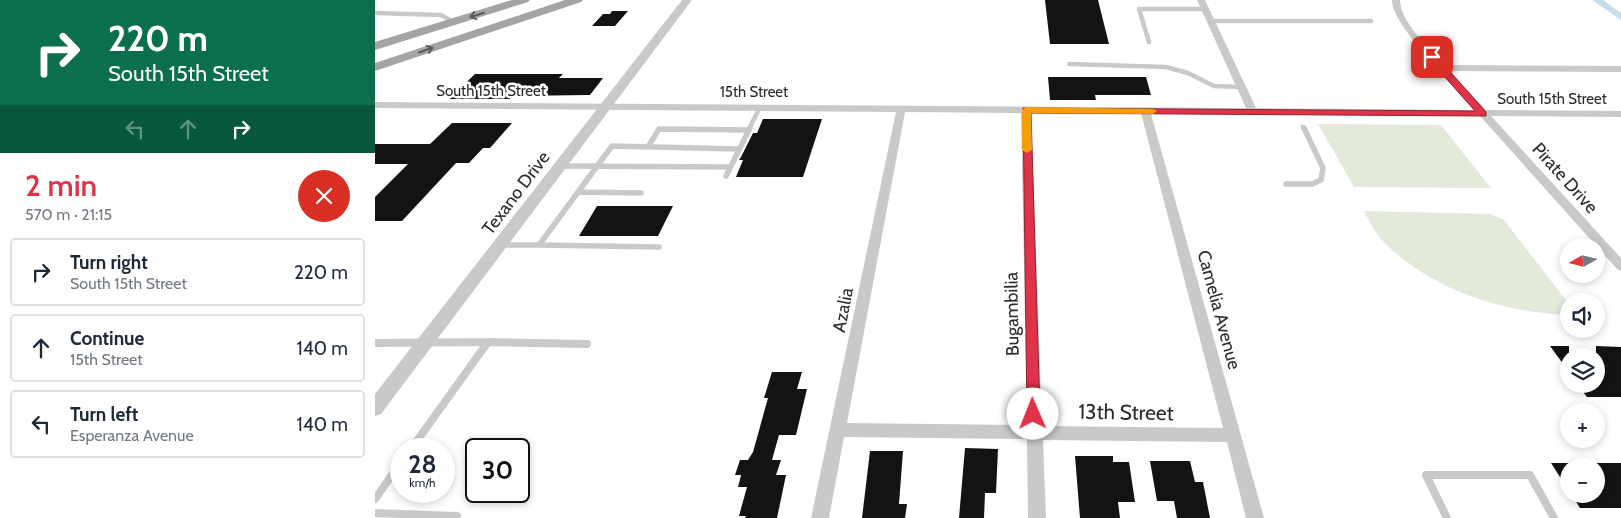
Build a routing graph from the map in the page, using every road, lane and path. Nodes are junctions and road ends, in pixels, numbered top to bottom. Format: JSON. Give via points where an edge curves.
{"nodes":[{"id":1,"x":524,"y":0,"type":"edge"},
{"id":2,"x":577,"y":0,"type":"edge"},
{"id":3,"x":687,"y":0,"type":"edge"},
{"id":4,"x":1396,"y":0,"type":"edge"},
{"id":5,"x":1203,"y":4,"type":"edge"},
{"id":6,"x":375,"y":13,"type":"edge"},
{"id":7,"x":385,"y":13,"type":"junction"},
{"id":8,"x":375,"y":19,"type":"edge"},
{"id":9,"x":1211,"y":21,"type":"junction"},
{"id":10,"x":1371,"y":21,"type":"dead end"},
{"id":11,"x":454,"y":22,"type":"junction"},
{"id":12,"x":1149,"y":42,"type":"dead end"},
{"id":13,"x":375,"y":46,"type":"edge"},
{"id":14,"x":1069,"y":64,"type":"dead end"},
{"id":15,"x":376,"y":66,"type":"edge"},
{"id":16,"x":1442,"y":68,"type":"junction"},
{"id":17,"x":1621,"y":69,"type":"edge"},
{"id":18,"x":1242,"y":87,"type":"junction"},
{"id":19,"x":375,"y":105,"type":"edge"},
{"id":20,"x":607,"y":106,"type":"junction"},
{"id":21,"x":760,"y":107,"type":"junction"},
{"id":22,"x":901,"y":109,"type":"junction"},
{"id":23,"x":1026,"y":110,"type":"junction"},
{"id":24,"x":1145,"y":111,"type":"junction"},
{"id":25,"x":1253,"y":112,"type":"junction"},
{"id":26,"x":1483,"y":114,"type":"junction"},
{"id":27,"x":1621,"y":114,"type":"edge"},
{"id":28,"x":1303,"y":127,"type":"dead end"},
{"id":29,"x":749,"y":130,"type":"junction"},
{"id":30,"x":648,"y":147,"type":"junction"},
{"id":31,"x":739,"y":149,"type":"junction"},
{"id":32,"x":561,"y":166,"type":"junction"},
{"id":33,"x":597,"y":166,"type":"junction"},
{"id":34,"x":730,"y":167,"type":"junction"},
{"id":35,"x":726,"y":176,"type":"dead end"},
{"id":36,"x":1286,"y":184,"type":"dead end"},
{"id":37,"x":578,"y":192,"type":"junction"},
{"id":38,"x":641,"y":193,"type":"dead end"},
{"id":39,"x":500,"y":245,"type":"junction"},
{"id":40,"x":539,"y":245,"type":"junction"},
{"id":41,"x":659,"y":247,"type":"dead end"},
{"id":42,"x":1621,"y":266,"type":"edge"},
{"id":43,"x":488,"y":342,"type":"junction"},
{"id":44,"x":375,"y":343,"type":"edge"},
{"id":45,"x":425,"y":343,"type":"junction"},
{"id":46,"x":587,"y":344,"type":"dead end"},
{"id":47,"x":380,"y":395,"type":"edge"},
{"id":48,"x":375,"y":408,"type":"edge"},
{"id":49,"x":839,"y":430,"type":"junction"},
{"id":50,"x":1034,"y":432,"type":"junction"},
{"id":51,"x":1233,"y":435,"type":"junction"},
{"id":52,"x":419,"y":438,"type":"edge"},
{"id":53,"x":390,"y":478,"type":"edge"},
{"id":54,"x":375,"y":499,"type":"edge"},
{"id":55,"x":375,"y":513,"type":"edge"},
{"id":56,"x":457,"y":516,"type":"dead end"},
{"id":57,"x":821,"y":518,"type":"edge"},
{"id":58,"x":1037,"y":518,"type":"edge"},
{"id":59,"x":1255,"y":518,"type":"edge"},
{"id":60,"x":1447,"y":518,"type":"edge"},
{"id":61,"x":1555,"y":518,"type":"edge"}],
"edges":[{"from":1,"to":11,"type":"main road","one_way":true},
{"from":15,"to":2,"type":"main road","one_way":true},
{"from":3,"to":20,"type":"street","name":"Texano Drive"},
{"from":4,"to":16,"type":"street","name":"Pirate Drive","via":[[1396,9],[1403,21]]},
{"from":5,"to":9,"type":"street"},
{"from":5,"to":12,"type":"lane","via":[[1139,9]]},
{"from":6,"to":7,"type":"lane"},
{"from":7,"to":8,"type":"lane"},
{"from":7,"to":11,"type":"lane","via":[[441,15]]},
{"from":9,"to":10,"type":"lane"},
{"from":9,"to":18,"type":"street"},
{"from":11,"to":13,"type":"main road"},
{"from":14,"to":18,"type":"lane","via":[[1166,68],[1188,73],[1214,86]]},
{"from":16,"to":17,"type":"street"},
{"from":16,"to":26,"type":"street","name":"Pirate Drive"},
{"from":18,"to":25,"type":"street"},
{"from":19,"to":20,"type":"street","name":"South 15th Street"},
{"from":20,"to":21,"type":"street","name":"15th Street"},
{"from":20,"to":32,"type":"street","name":"Texano Drive"},
{"from":21,"to":22,"type":"street","name":"15th Street"},
{"from":21,"to":29,"type":"lane"},
{"from":22,"to":23,"type":"street"},
{"from":22,"to":49,"type":"street","name":"Azalia"},
{"from":23,"to":24,"type":"street"},
{"from":23,"to":50,"type":"street","name":"Bugambilia"},
{"from":24,"to":25,"type":"street"},
{"from":24,"to":51,"type":"street","name":"Camelia Avenue"},
{"from":25,"to":26,"type":"street"},
{"from":26,"to":27,"type":"street","name":"South 15th Street"},
{"from":26,"to":42,"type":"street","name":"Pirate Drive"},
{"from":28,"to":36,"type":"lane","via":[[1323,168],[1321,180],[1312,184]]},
{"from":29,"to":30,"type":"lane","via":[[659,129]]},
{"from":29,"to":31,"type":"lane"},
{"from":30,"to":31,"type":"lane"},
{"from":30,"to":33,"type":"lane","via":[[612,146]]},
{"from":31,"to":34,"type":"lane"},
{"from":32,"to":33,"type":"lane"},
{"from":32,"to":39,"type":"street","name":"Texano Drive"},
{"from":33,"to":34,"type":"lane"},
{"from":33,"to":37,"type":"lane"},
{"from":34,"to":35,"type":"lane"},
{"from":37,"to":38,"type":"lane"},
{"from":37,"to":40,"type":"lane"},
{"from":39,"to":40,"type":"lane"},
{"from":39,"to":45,"type":"street","name":"Texano Drive"},
{"from":40,"to":41,"type":"lane"},
{"from":43,"to":45,"type":"lane"},
{"from":43,"to":46,"type":"lane"},
{"from":43,"to":52,"type":"lane"},
{"from":44,"to":45,"type":"lane"},
{"from":45,"to":47,"type":"street","name":"Texano Drive"},
{"from":47,"to":48,"type":"street","name":"Texano Drive"},
{"from":49,"to":50,"type":"street","name":"13th Street"},
{"from":49,"to":57,"type":"street","name":"Azalia"},
{"from":50,"to":51,"type":"street","name":"13th Street"},
{"from":50,"to":58,"type":"street","name":"Bugambilia"},
{"from":51,"to":59,"type":"street","name":"Camelia Avenue"},
{"from":53,"to":54,"type":"lane"},
{"from":55,"to":56,"type":"lane"},
{"from":60,"to":61,"type":"lane","via":[[1427,475],[1530,475]]}]}
